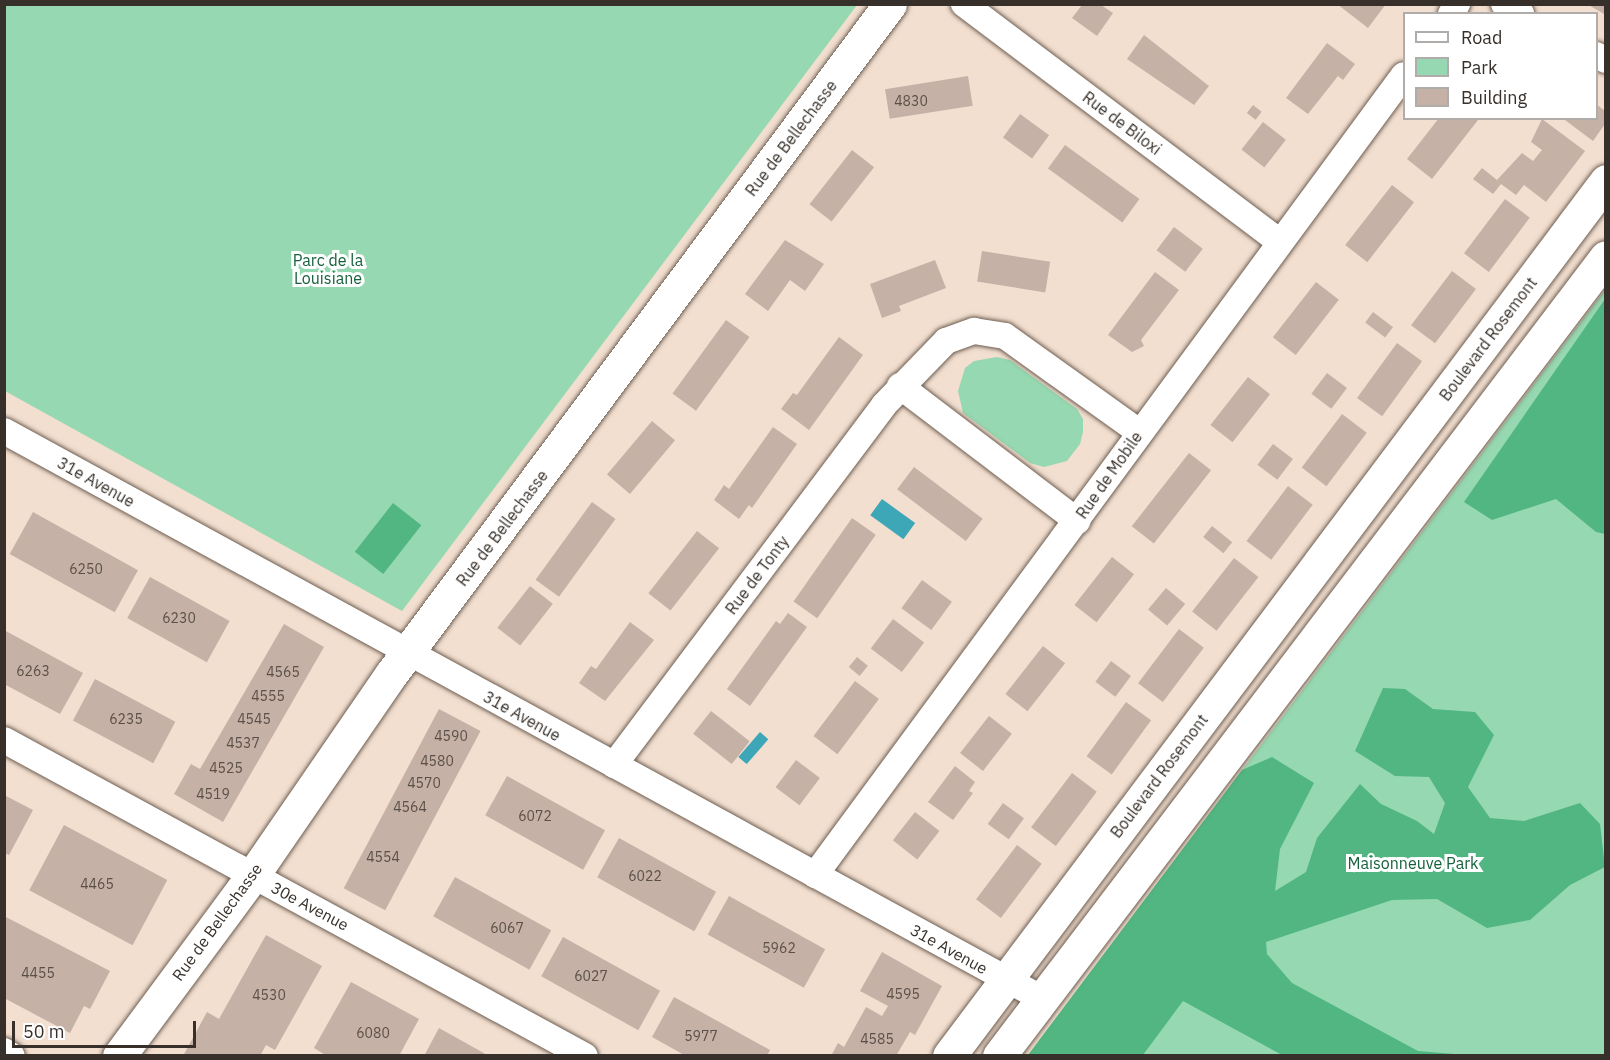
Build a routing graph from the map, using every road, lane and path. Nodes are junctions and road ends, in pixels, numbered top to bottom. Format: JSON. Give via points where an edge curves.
{"nodes":[{"id":1,"x":890,"y":4,"type":"edge"},
{"id":2,"x":964,"y":4,"type":"edge"},
{"id":3,"x":1504,"y":4,"type":"edge"},
{"id":4,"x":1518,"y":12,"type":"edge"},
{"id":5,"x":1403,"y":76,"type":"edge"},
{"id":6,"x":1605,"y":182,"type":"edge"},
{"id":7,"x":1279,"y":241,"type":"junction"},
{"id":8,"x":1605,"y":257,"type":"edge"},
{"id":9,"x":900,"y":386,"type":"junction"},
{"id":10,"x":4,"y":431,"type":"edge"},
{"id":11,"x":1139,"y":432,"type":"junction"},
{"id":12,"x":1370,"y":496,"type":"junction"},
{"id":13,"x":1405,"y":520,"type":"junction"},
{"id":14,"x":1077,"y":521,"type":"junction"},
{"id":15,"x":408,"y":652,"type":"junction"},
{"id":16,"x":4,"y":740,"type":"edge"},
{"id":17,"x":614,"y":765,"type":"junction"},
{"id":18,"x":253,"y":875,"type":"junction"},
{"id":19,"x":815,"y":875,"type":"junction"},
{"id":20,"x":1005,"y":980,"type":"junction"},
{"id":21,"x":1041,"y":998,"type":"junction"},
{"id":22,"x":4,"y":1051,"type":"edge"},
{"id":23,"x":12,"y":1056,"type":"edge"},
{"id":24,"x":119,"y":1056,"type":"edge"},
{"id":25,"x":585,"y":1056,"type":"edge"},
{"id":26,"x":949,"y":1056,"type":"edge"},
{"id":27,"x":999,"y":1056,"type":"edge"}],
"edges":[{"from":1,"to":15,"type":"main road","name":"Rue de Bellechasse"},
{"from":2,"to":7,"type":"street","name":"Rue de Biloxi"},
{"from":3,"to":4,"type":"street"},
{"from":5,"to":7,"type":"street","name":"Rue de Mobile"},
{"from":6,"to":12,"type":"main road","name":"Boulevard Rosemont"},
{"from":7,"to":11,"type":"street","name":"Rue de Mobile"},
{"from":8,"to":13,"type":"main road"},
{"from":9,"to":11,"type":"street","name":"Rue de Tonty","via":[[946,341],[974,331],[1005,336]]},
{"from":9,"to":14,"type":"street"},
{"from":9,"to":17,"type":"street","name":"Rue de Tonty"},
{"from":10,"to":15,"type":"street","name":"31e Avenue"},
{"from":11,"to":14,"type":"street","name":"Rue de Mobile"},
{"from":12,"to":13,"type":"main road"},
{"from":12,"to":20,"type":"main road","name":"Boulevard Rosemont"},
{"from":13,"to":21,"type":"main road"},
{"from":14,"to":19,"type":"street","name":"Rue de Mobile"},
{"from":15,"to":17,"type":"street","name":"31e Avenue"},
{"from":15,"to":18,"type":"main road","name":"Rue de Bellechasse"},
{"from":16,"to":18,"type":"street","name":"30e Avenue"},
{"from":17,"to":19,"type":"street","name":"31e Avenue"},
{"from":18,"to":24,"type":"main road","name":"Rue de Bellechasse"},
{"from":18,"to":25,"type":"street","name":"30e Avenue"},
{"from":19,"to":20,"type":"street","name":"31e Avenue"},
{"from":20,"to":21,"type":"street","name":"31e Avenue"},
{"from":20,"to":26,"type":"main road","name":"Boulevard Rosemont"},
{"from":21,"to":27,"type":"main road"},
{"from":22,"to":23,"type":"street"}]}
